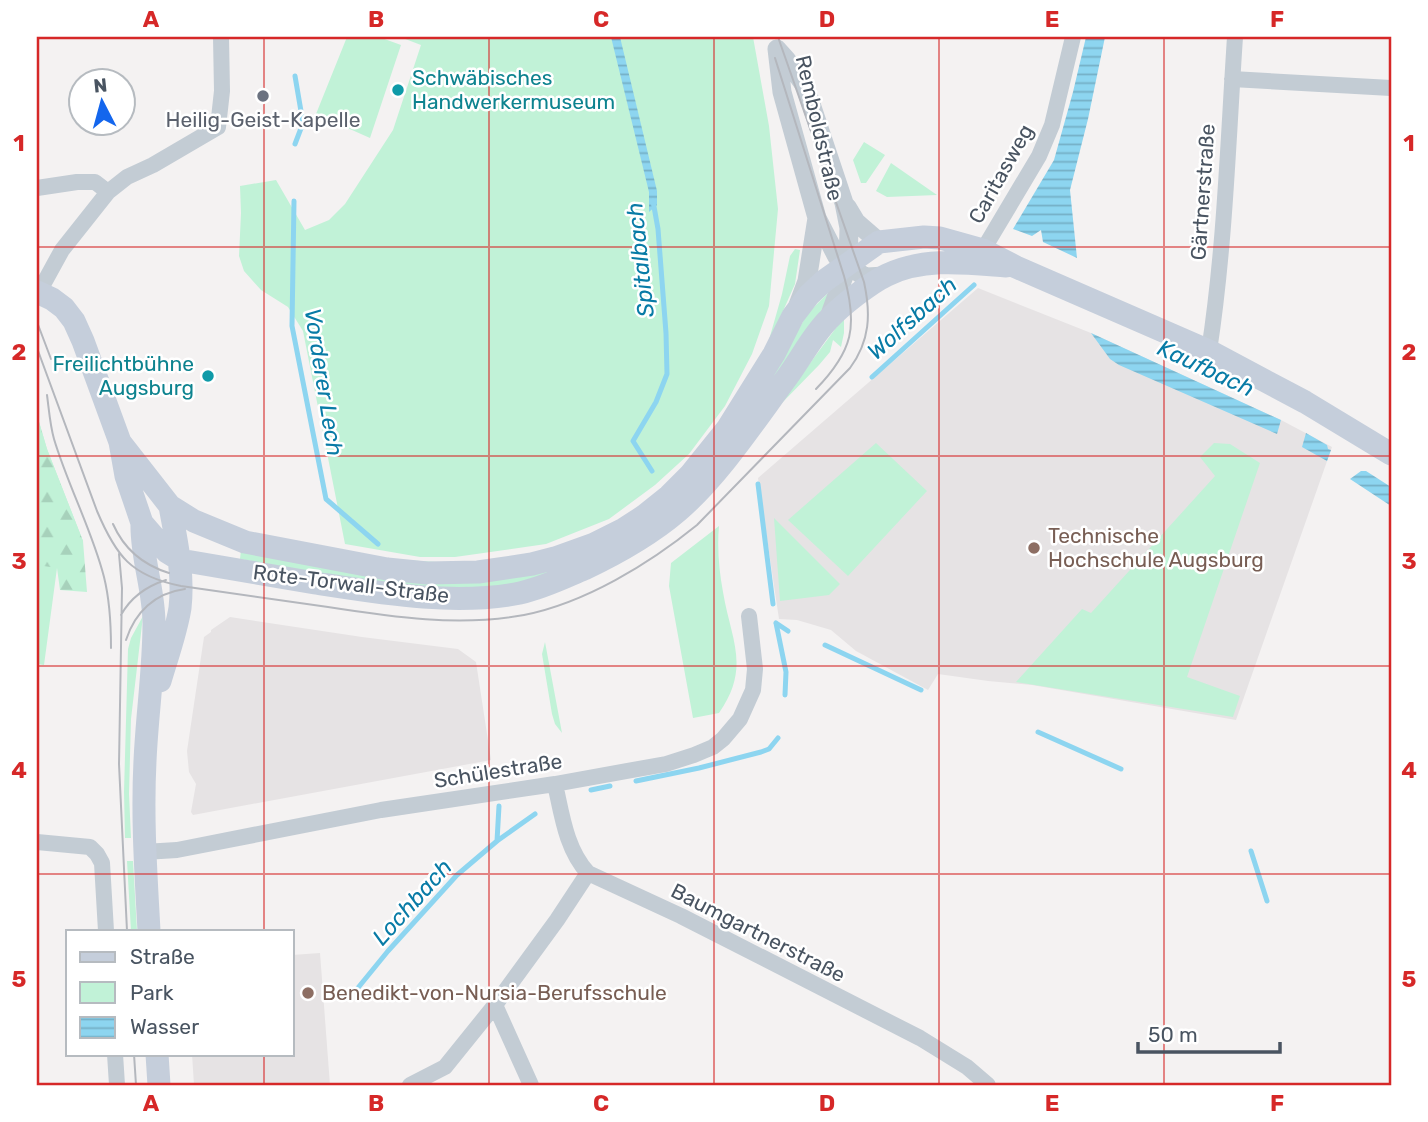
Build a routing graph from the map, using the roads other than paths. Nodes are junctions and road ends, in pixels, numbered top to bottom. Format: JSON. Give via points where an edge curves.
{"nodes":[{"id":1,"x":221,"y":37,"type":"edge"},
{"id":2,"x":1073,"y":37,"type":"edge"},
{"id":3,"x":1235,"y":37,"type":"edge"},
{"id":4,"x":775,"y":43,"type":"edge"},
{"id":5,"x":1232,"y":79,"type":"junction"},
{"id":6,"x":1391,"y":88,"type":"edge"},
{"id":7,"x":37,"y":188,"type":"edge"},
{"id":8,"x":108,"y":192,"type":"junction"},
{"id":9,"x":844,"y":203,"type":"junction"},
{"id":10,"x":817,"y":218,"type":"junction"},
{"id":11,"x":879,"y":242,"type":"junction"},
{"id":12,"x":984,"y":250,"type":"junction"},
{"id":13,"x":848,"y":265,"type":"junction"},
{"id":14,"x":1016,"y":267,"type":"junction"},
{"id":15,"x":885,"y":276,"type":"junction"},
{"id":16,"x":38,"y":292,"type":"edge"},
{"id":17,"x":793,"y":317,"type":"junction"},
{"id":18,"x":828,"y":320,"type":"junction"},
{"id":19,"x":1209,"y":351,"type":"junction"},
{"id":20,"x":120,"y":442,"type":"junction"},
{"id":21,"x":1391,"y":454,"type":"edge"},
{"id":22,"x":170,"y":506,"type":"junction"},
{"id":23,"x":142,"y":523,"type":"junction"},
{"id":24,"x":230,"y":537,"type":"junction"},
{"id":25,"x":180,"y":560,"type":"junction"},
{"id":26,"x":154,"y":605,"type":"junction"},
{"id":27,"x":749,"y":616,"type":"dead end"},
{"id":28,"x":149,"y":715,"type":"junction"},
{"id":29,"x":555,"y":784,"type":"junction"},
{"id":30,"x":37,"y":842,"type":"edge"},
{"id":31,"x":144,"y":852,"type":"junction"},
{"id":32,"x":588,"y":873,"type":"junction"},
{"id":33,"x":106,"y":930,"type":"edge"},
{"id":34,"x":149,"y":930,"type":"edge"},
{"id":35,"x":495,"y":1005,"type":"junction"},
{"id":36,"x":115,"y":1056,"type":"edge"},
{"id":37,"x":157,"y":1056,"type":"edge"},
{"id":38,"x":117,"y":1085,"type":"edge"},
{"id":39,"x":159,"y":1085,"type":"edge"},
{"id":40,"x":410,"y":1085,"type":"edge"},
{"id":41,"x":531,"y":1085,"type":"edge"},
{"id":42,"x":988,"y":1085,"type":"edge"}],
"edges":[{"from":1,"to":8,"type":"street","via":[[218,127]]},
{"from":2,"to":12,"type":"street","name":"Caritasweg","via":[[1052,125]]},
{"from":3,"to":5,"type":"street","name":"Gärtnerstraße"},
{"from":4,"to":9,"type":"street","name":"Remboldstraße","via":[[805,86]]},
{"from":4,"to":10,"type":"street","name":"Remboldstraße","via":[[782,92]]},
{"from":5,"to":6,"type":"street"},
{"from":5,"to":19,"type":"street","name":"Gärtnerstraße"},
{"from":7,"to":8,"type":"street","via":[[95,182]]},
{"from":8,"to":16,"type":"street","via":[[62,250]]},
{"from":9,"to":11,"type":"street","name":"Remboldstraße","via":[[856,222]]},
{"from":9,"to":13,"type":"street","name":"Remboldstraße"},
{"from":10,"to":13,"type":"street","name":"Remboldstraße","via":[[837,257]]},
{"from":10,"to":17,"type":"street","name":"Remboldstraße","via":[[807,281]]},
{"from":11,"to":12,"type":"main road","via":[[940,238]]},
{"from":11,"to":13,"type":"main road","name":"Rote-Torwall-Straße"},
{"from":12,"to":14,"type":"main road"},
{"from":13,"to":15,"type":"street","via":[[867,277]]},
{"from":13,"to":17,"type":"main road","name":"Rote-Torwall-Straße","via":[[809,295]]},
{"from":13,"to":18,"type":"street","name":"Remboldstraße"},
{"from":14,"to":15,"type":"main road","name":"Rote-Torwall-Straße","via":[[938,263]]},
{"from":14,"to":19,"type":"main road"},
{"from":15,"to":18,"type":"main road","name":"Rote-Torwall-Straße"},
{"from":16,"to":20,"type":"main road","name":"Rote-Torwall-Straße","via":[[64,308],[74,321]]},
{"from":17,"to":24,"type":"main road","name":"Rote-Torwall-Straße","via":[[727,429],[690,475],[644,516],[594,544],[497,570],[427,573]]},
{"from":18,"to":25,"type":"main road","name":"Rote-Torwall-Straße","via":[[722,464],[679,510],[636,541],[544,586],[500,596],[441,598]]},
{"from":19,"to":21,"type":"main road"},
{"from":20,"to":22,"type":"main road","name":"Rote-Torwall-Straße"},
{"from":20,"to":23,"type":"main road","name":"Rote-Torwall-Straße"},
{"from":22,"to":24,"type":"main road","name":"Rote-Torwall-Straße"},
{"from":22,"to":25,"type":"main road","name":"Rote-Torwall-Straße"},
{"from":23,"to":25,"type":"main road","name":"Rote-Torwall-Straße"},
{"from":23,"to":26,"type":"main road"},
{"from":24,"to":25,"type":"main road","via":[[194,549]]},
{"from":25,"to":26,"type":"main road"},
{"from":25,"to":28,"type":"main road","via":[[175,632]]},
{"from":26,"to":28,"type":"main road"},
{"from":27,"to":29,"type":"street","name":"Schülestraße","via":[[753,690],[740,719],[723,739],[666,764]]},
{"from":28,"to":31,"type":"main road"},
{"from":29,"to":31,"type":"street","name":"Schülestraße"},
{"from":29,"to":32,"type":"street","via":[[568,838]]},
{"from":30,"to":33,"type":"street","via":[[90,847],[97,853],[102,863]]},
{"from":31,"to":34,"type":"main road"},
{"from":32,"to":35,"type":"street"},
{"from":32,"to":42,"type":"street","name":"Baumgartnerstraße","via":[[920,1038]]},
{"from":35,"to":40,"type":"street","via":[[445,1067]]},
{"from":35,"to":41,"type":"street"},
{"from":36,"to":38,"type":"street"},
{"from":37,"to":39,"type":"main road"}]}
